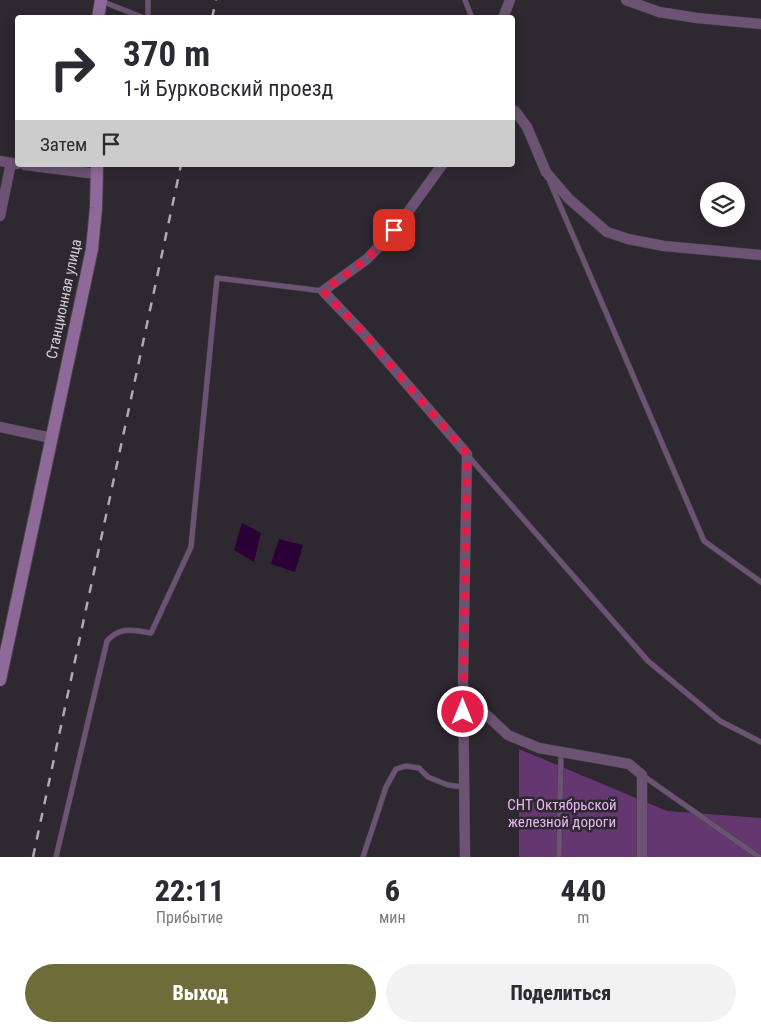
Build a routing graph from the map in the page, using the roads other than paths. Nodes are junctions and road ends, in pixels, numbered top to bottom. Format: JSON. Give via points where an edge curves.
{"nodes":[{"id":1,"x":99,"y":0,"type":"edge"},
{"id":2,"x":148,"y":0,"type":"edge"},
{"id":3,"x":465,"y":0,"type":"edge"},
{"id":4,"x":510,"y":0,"type":"edge"},
{"id":5,"x":626,"y":0,"type":"edge"},
{"id":6,"x":98,"y":15,"type":"edge"},
{"id":7,"x":138,"y":15,"type":"edge"},
{"id":8,"x":146,"y":15,"type":"edge"},
{"id":9,"x":471,"y":15,"type":"edge"},
{"id":10,"x":504,"y":15,"type":"edge"},
{"id":11,"x":761,"y":24,"type":"edge"},
{"id":12,"x":515,"y":112,"type":"edge"},
{"id":13,"x":0,"y":161,"type":"edge"},
{"id":14,"x":14,"y":164,"type":"edge"},
{"id":15,"x":54,"y":167,"type":"edge"},
{"id":16,"x":440,"y":167,"type":"edge"},
{"id":17,"x":97,"y":170,"type":"edge"},
{"id":18,"x":546,"y":172,"type":"junction"},
{"id":19,"x":0,"y":216,"type":"edge"},
{"id":20,"x":761,"y":255,"type":"edge"},
{"id":21,"x":323,"y":291,"type":"junction"},
{"id":22,"x":0,"y":428,"type":"edge"},
{"id":23,"x":52,"y":438,"type":"junction"},
{"id":24,"x":467,"y":454,"type":"junction"},
{"id":25,"x":761,"y":582,"type":"edge"},
{"id":26,"x":1,"y":671,"type":"edge"},
{"id":27,"x":463,"y":693,"type":"junction"},
{"id":28,"x":761,"y":742,"type":"edge"},
{"id":29,"x":561,"y":752,"type":"junction"},
{"id":30,"x":642,"y":775,"type":"junction"},
{"id":31,"x":463,"y":787,"type":"junction"},
{"id":32,"x":56,"y":857,"type":"edge"},
{"id":33,"x":363,"y":857,"type":"edge"},
{"id":34,"x":465,"y":857,"type":"edge"},
{"id":35,"x":559,"y":857,"type":"edge"},
{"id":36,"x":642,"y":857,"type":"edge"},
{"id":37,"x":759,"y":857,"type":"edge"}],
"edges":[{"from":1,"to":6,"type":"main road"},
{"from":1,"to":7,"type":"lane"},
{"from":2,"to":8,"type":"lane"},
{"from":3,"to":9,"type":"lane"},
{"from":4,"to":10,"type":"street"},
{"from":5,"to":11,"type":"street","via":[[659,12]]},
{"from":12,"to":18,"type":"street","via":[[527,127]]},
{"from":13,"to":14,"type":"street"},
{"from":14,"to":19,"type":"street"},
{"from":15,"to":17,"type":"street"},
{"from":16,"to":21,"type":"street","via":[[388,237],[367,259]]},
{"from":17,"to":23,"type":"main road","name":"Станционная улица","via":[[92,249]]},
{"from":18,"to":20,"type":"street","via":[[569,199],[607,232],[664,246]]},
{"from":18,"to":25,"type":"lane","via":[[704,541]]},
{"from":21,"to":24,"type":"street"},
{"from":21,"to":32,"type":"lane","via":[[217,278],[191,547],[151,633],[129,630],[114,633],[107,641]]},
{"from":22,"to":23,"type":"street"},
{"from":23,"to":26,"type":"main road","name":"Станционная улица"},
{"from":24,"to":27,"type":"street"},
{"from":24,"to":28,"type":"lane","via":[[648,661],[720,721]]},
{"from":27,"to":29,"type":"street","via":[[508,735],[539,748]]},
{"from":27,"to":31,"type":"street"},
{"from":29,"to":30,"type":"street","via":[[629,764]]},
{"from":29,"to":35,"type":"lane"},
{"from":30,"to":36,"type":"street"},
{"from":30,"to":37,"type":"lane"},
{"from":31,"to":33,"type":"lane","via":[[428,777],[419,768],[406,766],[396,770],[386,787]]},
{"from":31,"to":34,"type":"street"}]}
